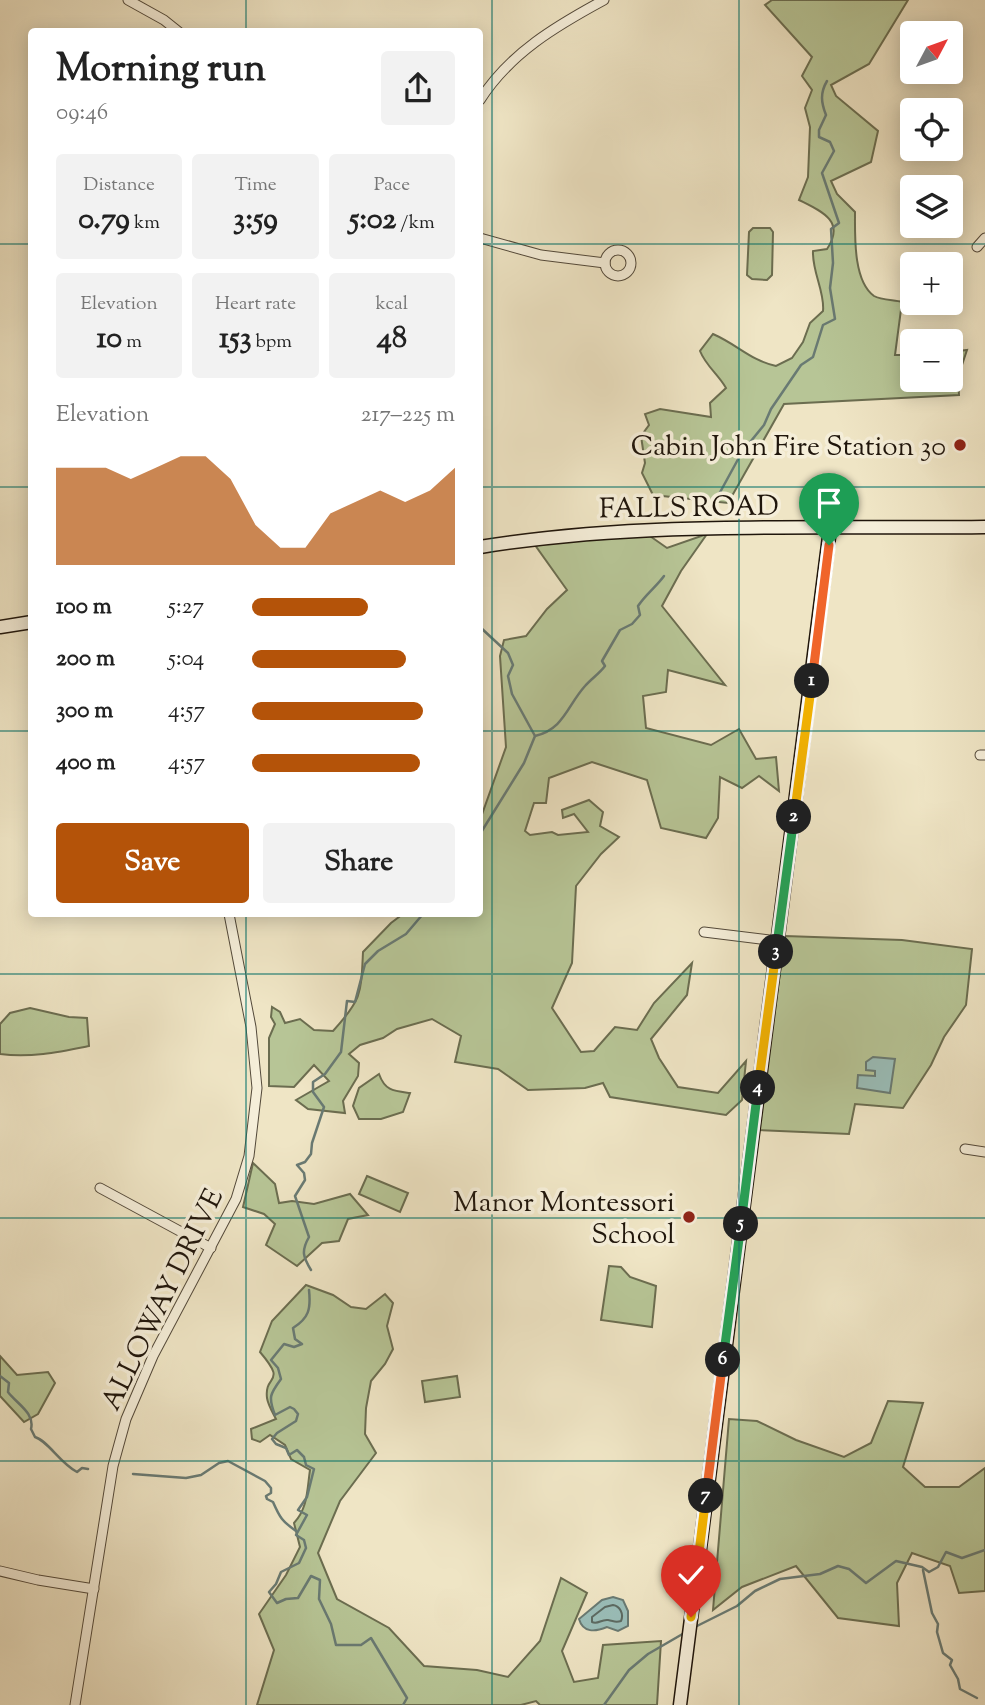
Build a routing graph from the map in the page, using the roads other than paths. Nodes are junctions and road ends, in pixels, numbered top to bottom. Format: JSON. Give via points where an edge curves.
{"nodes":[{"id":1,"x":604,"y":0,"type":"edge"},
{"id":2,"x":132,"y":1,"type":"edge"},
{"id":3,"x":174,"y":28,"type":"edge"},
{"id":4,"x":483,"y":96,"type":"edge"},
{"id":5,"x":985,"y":237,"type":"edge"},
{"id":6,"x":483,"y":239,"type":"edge"},
{"id":7,"x":976,"y":247,"type":"dead end"},
{"id":8,"x":605,"y":262,"type":"dead end"},
{"id":9,"x":985,"y":527,"type":"edge"},
{"id":10,"x":830,"y":529,"type":"junction"},
{"id":11,"x":483,"y":546,"type":"edge"},
{"id":12,"x":28,"y":623,"type":"edge"},
{"id":13,"x":0,"y":627,"type":"edge"},
{"id":14,"x":230,"y":917,"type":"edge"},
{"id":15,"x":704,"y":932,"type":"dead end"},
{"id":16,"x":777,"y":941,"type":"junction"},
{"id":17,"x":965,"y":1149,"type":"dead end"},
{"id":18,"x":985,"y":1152,"type":"edge"},
{"id":19,"x":100,"y":1188,"type":"dead end"},
{"id":20,"x":211,"y":1248,"type":"junction"},
{"id":21,"x":0,"y":1571,"type":"edge"},
{"id":22,"x":94,"y":1589,"type":"junction"},
{"id":23,"x":75,"y":1705,"type":"edge"},
{"id":24,"x":680,"y":1705,"type":"edge"}],
"edges":[{"from":1,"to":4,"type":"street","via":[[522,52]]},
{"from":2,"to":3,"type":"street"},
{"from":5,"to":7,"type":"street"},
{"from":6,"to":8,"type":"street","via":[[541,255]]},
{"from":9,"to":10,"type":"street","name":"FALLS ROAD"},
{"from":10,"to":11,"type":"street","name":"FALLS ROAD","via":[[605,531]]},
{"from":10,"to":16,"type":"street"},
{"from":12,"to":13,"type":"street"},
{"from":14,"to":20,"type":"street","name":"ALLOWAY DRIVE","via":[[251,1027],[257,1088],[249,1156],[236,1199]]},
{"from":15,"to":16,"type":"street"},
{"from":16,"to":24,"type":"street"},
{"from":17,"to":18,"type":"street"},
{"from":19,"to":20,"type":"street"},
{"from":20,"to":22,"type":"street","name":"ALLOWAY DRIVE","via":[[153,1356],[126,1419],[113,1466]]},
{"from":21,"to":22,"type":"street"},
{"from":22,"to":23,"type":"street","name":"ALLOWAY DRIVE"}]}
